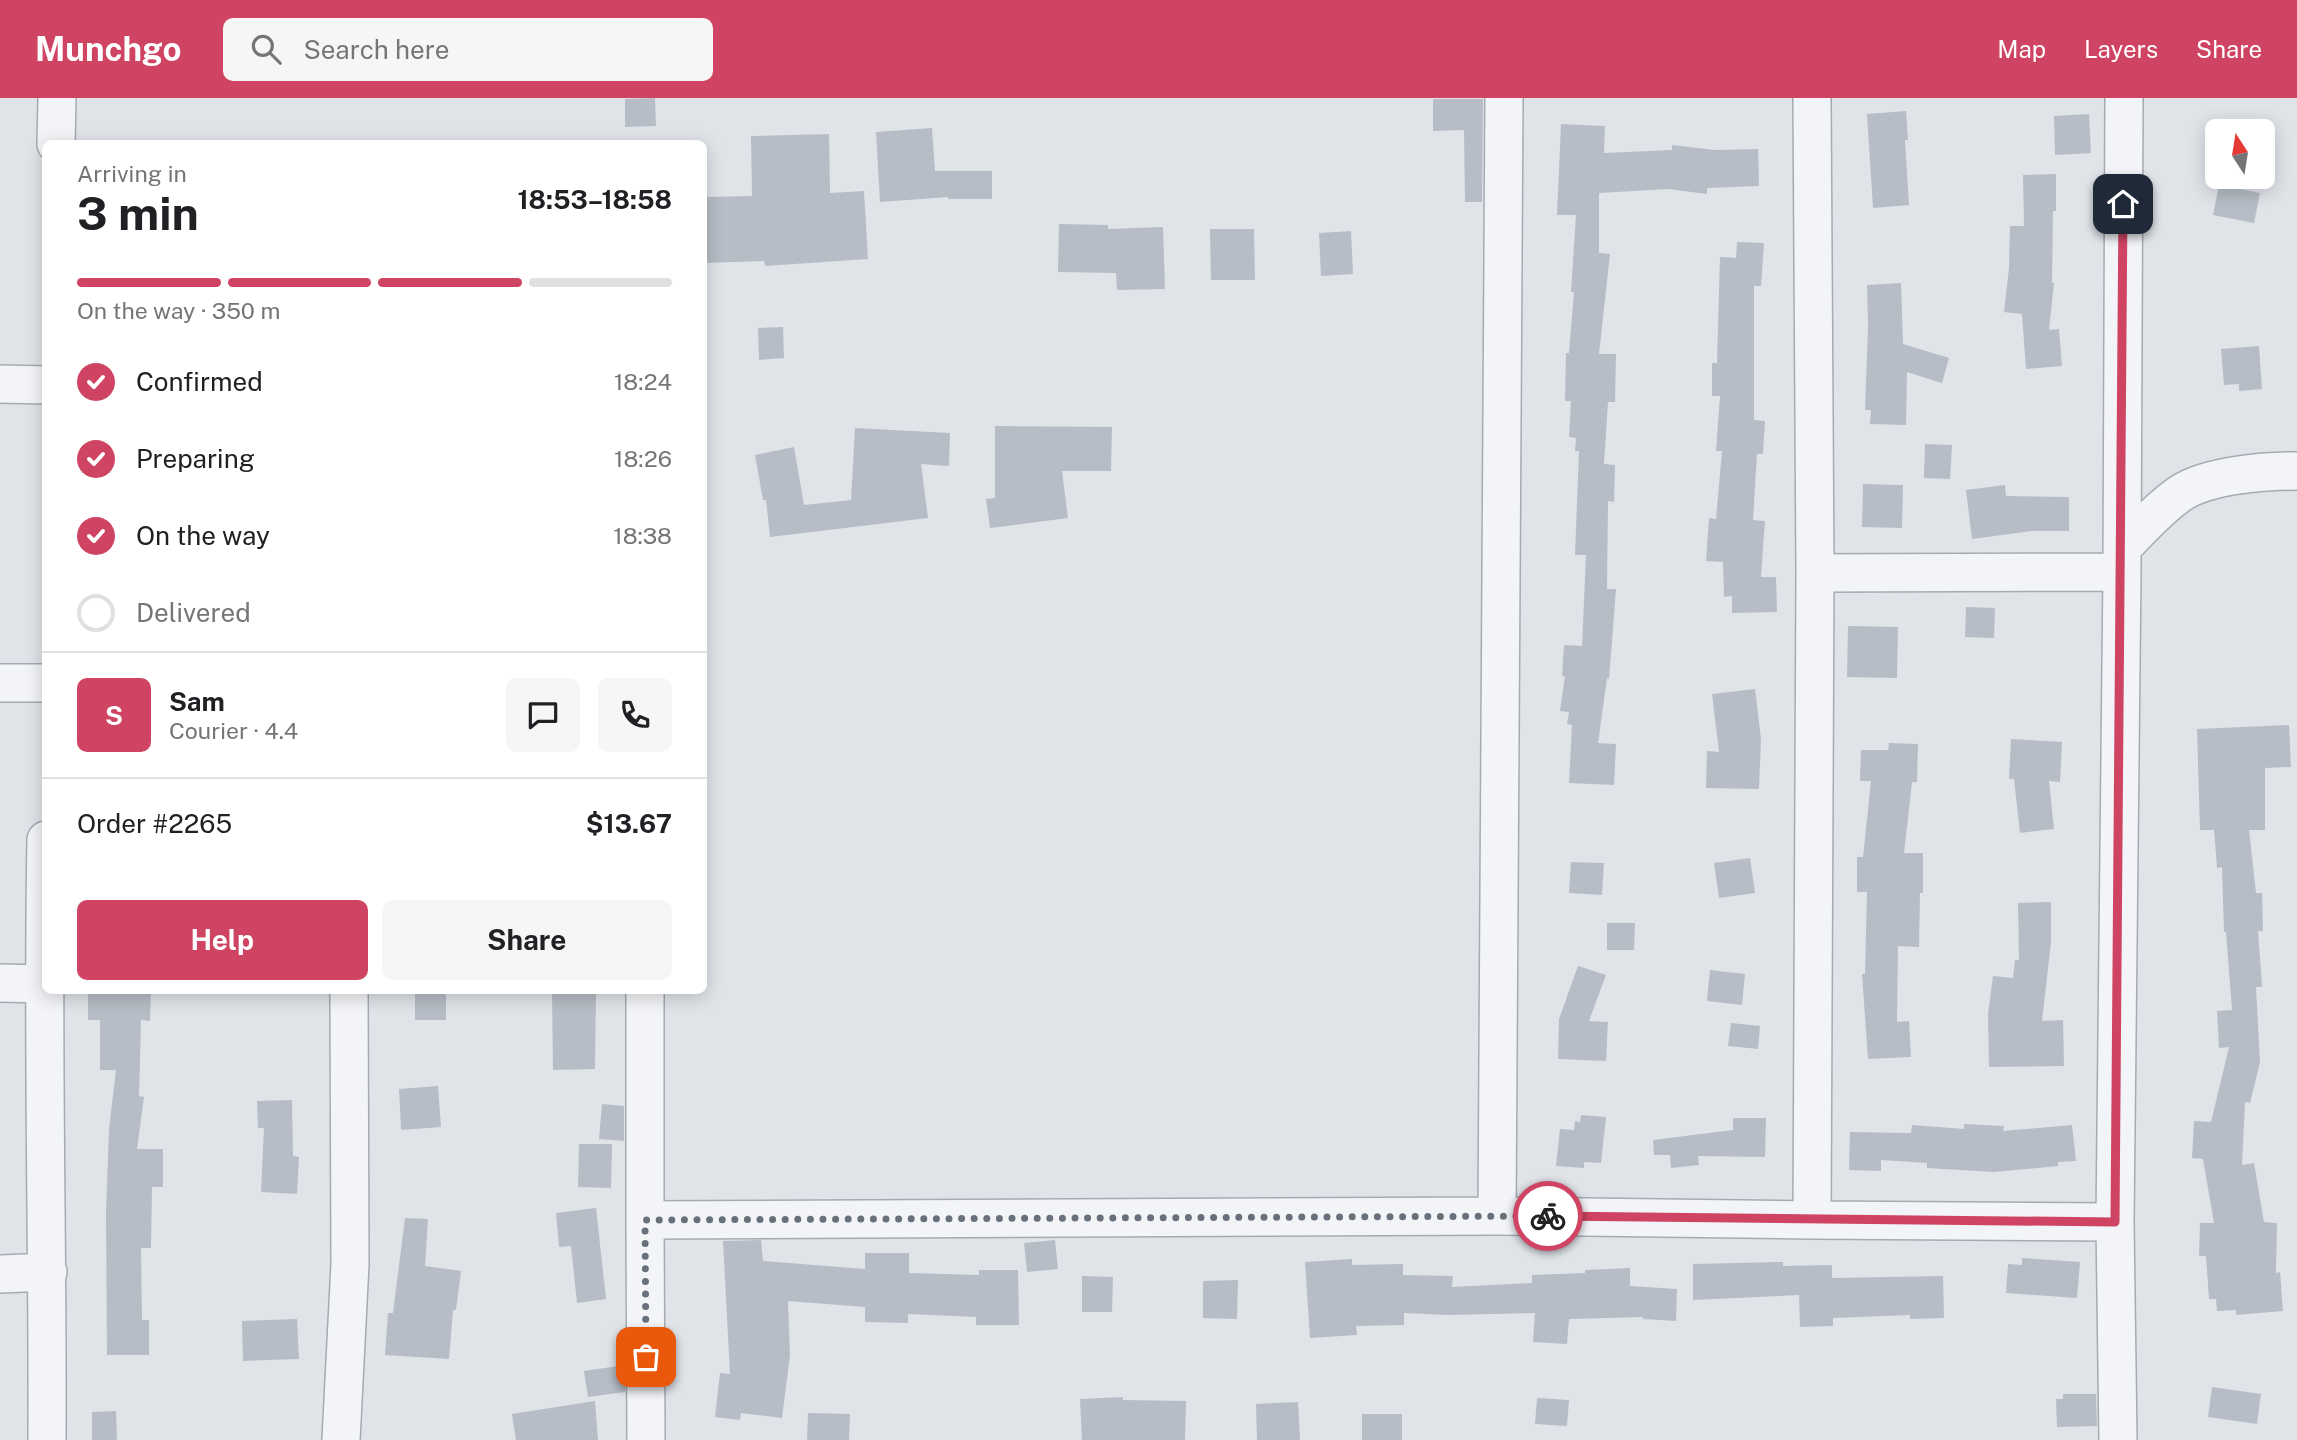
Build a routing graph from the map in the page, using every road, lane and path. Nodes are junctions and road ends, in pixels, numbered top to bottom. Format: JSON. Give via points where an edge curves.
{"nodes":[{"id":1,"x":57,"y":98,"type":"edge"},
{"id":2,"x":1504,"y":98,"type":"edge"},
{"id":3,"x":1812,"y":98,"type":"edge"},
{"id":4,"x":2124,"y":98,"type":"edge"},
{"id":5,"x":56,"y":140,"type":"edge"},
{"id":6,"x":0,"y":384,"type":"edge"},
{"id":7,"x":42,"y":385,"type":"edge"},
{"id":8,"x":2297,"y":471,"type":"edge"},
{"id":9,"x":2122,"y":560,"type":"junction"},
{"id":10,"x":1815,"y":573,"type":"junction"},
{"id":11,"x":0,"y":683,"type":"edge"},
{"id":12,"x":42,"y":683,"type":"edge"},
{"id":13,"x":0,"y":983,"type":"edge"},
{"id":14,"x":42,"y":984,"type":"edge"},
{"id":15,"x":43,"y":994,"type":"edge"},
{"id":16,"x":349,"y":994,"type":"edge"},
{"id":17,"x":645,"y":994,"type":"edge"},
{"id":18,"x":1497,"y":1216,"type":"junction"},
{"id":19,"x":645,"y":1220,"type":"junction"},
{"id":20,"x":1812,"y":1220,"type":"junction"},
{"id":21,"x":2115,"y":1222,"type":"junction"},
{"id":22,"x":48,"y":1272,"type":"junction"},
{"id":23,"x":0,"y":1274,"type":"edge"},
{"id":24,"x":47,"y":1440,"type":"edge"},
{"id":25,"x":341,"y":1440,"type":"edge"},
{"id":26,"x":646,"y":1440,"type":"edge"},
{"id":27,"x":2118,"y":1440,"type":"edge"}],
"edges":[{"from":1,"to":5,"type":"street"},
{"from":2,"to":18,"type":"street"},
{"from":3,"to":10,"type":"street"},
{"from":4,"to":9,"type":"street"},
{"from":6,"to":7,"type":"street"},
{"from":8,"to":9,"type":"street","via":[[2214,480],[2183,492],[2151,517]]},
{"from":9,"to":10,"type":"street"},
{"from":9,"to":21,"type":"street"},
{"from":10,"to":20,"type":"street"},
{"from":11,"to":12,"type":"street"},
{"from":13,"to":14,"type":"street"},
{"from":15,"to":22,"type":"street"},
{"from":16,"to":25,"type":"street","via":[[349,1264]]},
{"from":17,"to":19,"type":"street"},
{"from":18,"to":19,"type":"street"},
{"from":18,"to":20,"type":"street"},
{"from":19,"to":26,"type":"street"},
{"from":20,"to":21,"type":"street"},
{"from":21,"to":27,"type":"street"},
{"from":22,"to":23,"type":"street"},
{"from":22,"to":24,"type":"street"}]}
